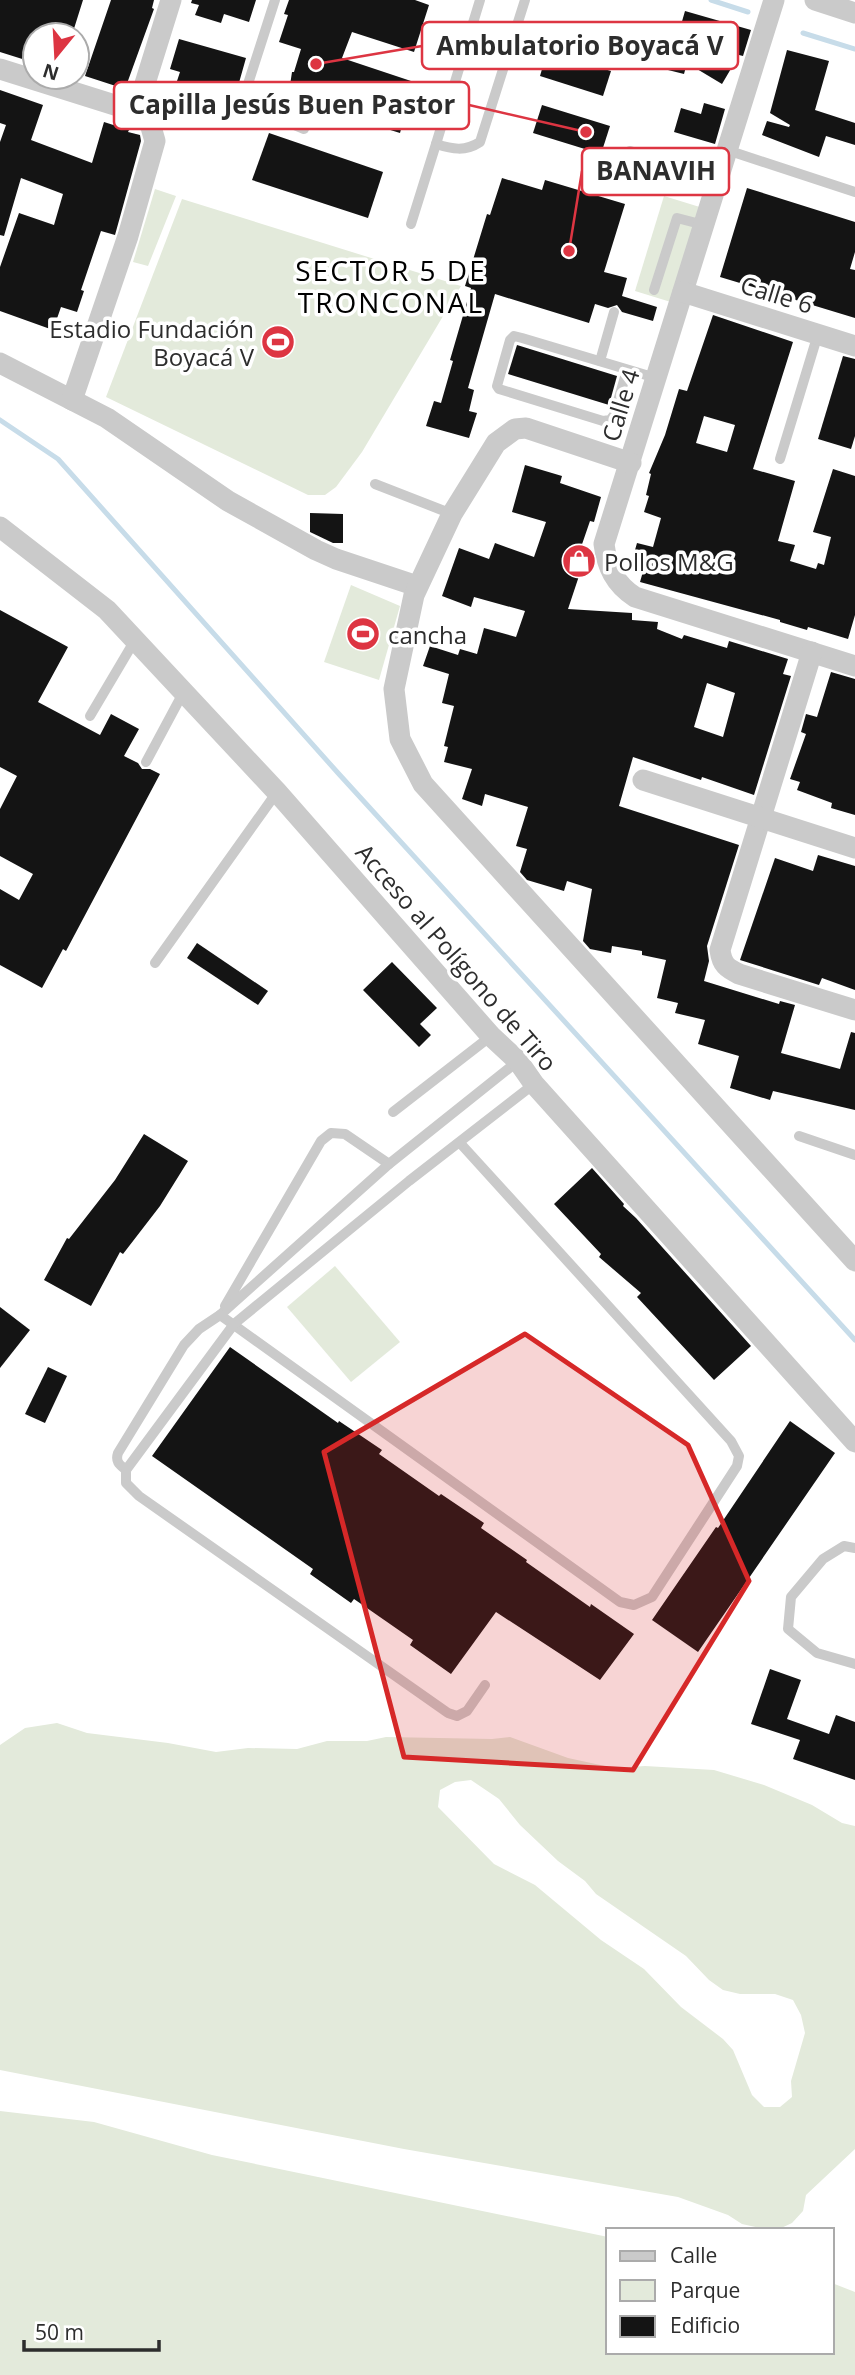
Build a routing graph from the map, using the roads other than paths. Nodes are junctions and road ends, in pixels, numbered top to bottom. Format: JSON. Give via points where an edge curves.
{"nodes":[{"id":1,"x":171,"y":0,"type":"edge"},
{"id":2,"x":275,"y":0,"type":"edge"},
{"id":3,"x":480,"y":0,"type":"edge"},
{"id":4,"x":525,"y":0,"type":"edge"},
{"id":5,"x":774,"y":0,"type":"edge"},
{"id":6,"x":815,"y":0,"type":"edge"},
{"id":7,"x":855,"y":13,"type":"edge"},
{"id":8,"x":0,"y":69,"type":"edge"},
{"id":9,"x":138,"y":106,"type":"junction"},
{"id":10,"x":303,"y":129,"type":"dead end"},
{"id":11,"x":436,"y":144,"type":"junction"},
{"id":12,"x":727,"y":150,"type":"junction"},
{"id":13,"x":630,"y":151,"type":"dead end"},
{"id":14,"x":718,"y":178,"type":"junction"},
{"id":15,"x":855,"y":192,"type":"edge"},
{"id":16,"x":411,"y":224,"type":"dead end"},
{"id":17,"x":704,"y":225,"type":"junction"},
{"id":18,"x":654,"y":290,"type":"dead end"},
{"id":19,"x":683,"y":292,"type":"junction"},
{"id":20,"x":614,"y":312,"type":"dead end"},
{"id":21,"x":818,"y":334,"type":"junction"},
{"id":22,"x":855,"y":346,"type":"edge"},
{"id":23,"x":600,"y":362,"type":"junction"},
{"id":24,"x":0,"y":363,"type":"edge"},
{"id":25,"x":627,"y":370,"type":"junction"},
{"id":26,"x":656,"y":379,"type":"junction"},
{"id":27,"x":72,"y":400,"type":"junction"},
{"id":28,"x":780,"y":459,"type":"dead end"},
{"id":29,"x":631,"y":463,"type":"junction"},
{"id":30,"x":375,"y":484,"type":"dead end"},
{"id":31,"x":452,"y":514,"type":"junction"},
{"id":32,"x":0,"y":527,"type":"edge"},
{"id":33,"x":417,"y":586,"type":"junction"},
{"id":34,"x":135,"y":640,"type":"junction"},
{"id":35,"x":812,"y":652,"type":"junction"},
{"id":36,"x":855,"y":666,"type":"edge"},
{"id":37,"x":183,"y":692,"type":"junction"},
{"id":38,"x":90,"y":716,"type":"dead end"},
{"id":39,"x":146,"y":762,"type":"dead end"},
{"id":40,"x":643,"y":780,"type":"dead end"},
{"id":41,"x":277,"y":792,"type":"junction"},
{"id":42,"x":761,"y":817,"type":"junction"},
{"id":43,"x":855,"y":848,"type":"edge"},
{"id":44,"x":155,"y":963,"type":"dead end"},
{"id":45,"x":855,"y":1010,"type":"edge"},
{"id":46,"x":491,"y":1036,"type":"junction"},
{"id":47,"x":518,"y":1061,"type":"junction"},
{"id":48,"x":534,"y":1084,"type":"junction"},
{"id":49,"x":393,"y":1112,"type":"dead end"},
{"id":50,"x":799,"y":1136,"type":"dead end"},
{"id":51,"x":460,"y":1143,"type":"junction"},
{"id":52,"x":855,"y":1155,"type":"edge"},
{"id":53,"x":389,"y":1164,"type":"junction"},
{"id":54,"x":855,"y":1261,"type":"edge"},
{"id":55,"x":220,"y":1315,"type":"junction"},
{"id":56,"x":234,"y":1324,"type":"junction"},
{"id":57,"x":855,"y":1443,"type":"edge"},
{"id":58,"x":126,"y":1470,"type":"junction"},
{"id":59,"x":855,"y":1548,"type":"edge"},
{"id":60,"x":855,"y":1664,"type":"edge"},
{"id":61,"x":485,"y":1685,"type":"dead end"}],
"edges":[{"from":1,"to":9,"type":"street"},
{"from":2,"to":10,"type":"lane","via":[[247,87],[252,96]]},
{"from":3,"to":11,"type":"lane"},
{"from":4,"to":11,"type":"lane","via":[[481,142],[455,150]]},
{"from":5,"to":12,"type":"street","name":"Calle 4"},
{"from":6,"to":7,"type":"street"},
{"from":8,"to":9,"type":"street","via":[[121,107]]},
{"from":9,"to":27,"type":"street","via":[[155,141]]},
{"from":11,"to":16,"type":"lane"},
{"from":12,"to":14,"type":"street","name":"Calle 4"},
{"from":12,"to":15,"type":"lane"},
{"from":13,"to":14,"type":"lane"},
{"from":14,"to":17,"type":"street","name":"Calle 4"},
{"from":17,"to":18,"type":"lane","via":[[677,218]]},
{"from":17,"to":19,"type":"street","name":"Calle 4"},
{"from":19,"to":21,"type":"street","name":"Calle 6"},
{"from":19,"to":26,"type":"street","name":"Calle 4"},
{"from":20,"to":23,"type":"lane"},
{"from":21,"to":22,"type":"street","name":"Calle 6"},
{"from":21,"to":28,"type":"lane"},
{"from":23,"to":25,"type":"lane"},
{"from":23,"to":25,"type":"lane","via":[[514,336],[497,386],[603,421],[614,415]]},
{"from":24,"to":27,"type":"street"},
{"from":25,"to":26,"type":"lane"},
{"from":26,"to":29,"type":"street","name":"Calle 4"},
{"from":27,"to":33,"type":"street","via":[[107,418],[228,501],[316,550]]},
{"from":29,"to":31,"type":"street","via":[[526,428],[515,429],[496,443]]},
{"from":29,"to":35,"type":"street","name":"Calle 4","via":[[604,544],[606,562],[623,589],[635,597]]},
{"from":30,"to":31,"type":"lane"},
{"from":31,"to":33,"type":"street"},
{"from":32,"to":34,"type":"street","name":"Acceso al Polígono de Tiro","via":[[107,610]]},
{"from":33,"to":54,"type":"street","via":[[394,689],[400,739],[423,784]]},
{"from":34,"to":37,"type":"street","name":"Acceso al Polígono de Tiro"},
{"from":34,"to":38,"type":"lane"},
{"from":35,"to":36,"type":"street","name":"Calle 4"},
{"from":35,"to":42,"type":"street"},
{"from":37,"to":39,"type":"lane"},
{"from":37,"to":41,"type":"street","name":"Acceso al Polígono de Tiro"},
{"from":40,"to":42,"type":"street"},
{"from":41,"to":44,"type":"lane"},
{"from":41,"to":46,"type":"street","name":"Acceso al Polígono de Tiro"},
{"from":42,"to":43,"type":"street"},
{"from":42,"to":45,"type":"street","via":[[721,959],[739,974]]},
{"from":46,"to":47,"type":"street","name":"Acceso al Polígono de Tiro"},
{"from":46,"to":49,"type":"lane"},
{"from":47,"to":48,"type":"street","name":"Acceso al Polígono de Tiro"},
{"from":47,"to":53,"type":"lane"},
{"from":48,"to":51,"type":"lane"},
{"from":48,"to":57,"type":"street","name":"Acceso al Polígono de Tiro"},
{"from":50,"to":52,"type":"lane"},
{"from":51,"to":56,"type":"lane"},
{"from":51,"to":56,"type":"lane","via":[[739,1455],[737,1466],[652,1597],[634,1605],[620,1602]]},
{"from":53,"to":55,"type":"lane"},
{"from":53,"to":55,"type":"lane","via":[[345,1134],[331,1133],[321,1141]]},
{"from":55,"to":56,"type":"lane"},
{"from":55,"to":58,"type":"lane","via":[[184,1345],[125,1442],[116,1458]]},
{"from":56,"to":58,"type":"lane"},
{"from":58,"to":61,"type":"lane","via":[[126,1483],[139,1496],[448,1713],[457,1716],[467,1711]]},
{"from":59,"to":60,"type":"lane","via":[[844,1546],[823,1559],[791,1597],[788,1629],[817,1653]]}]}
